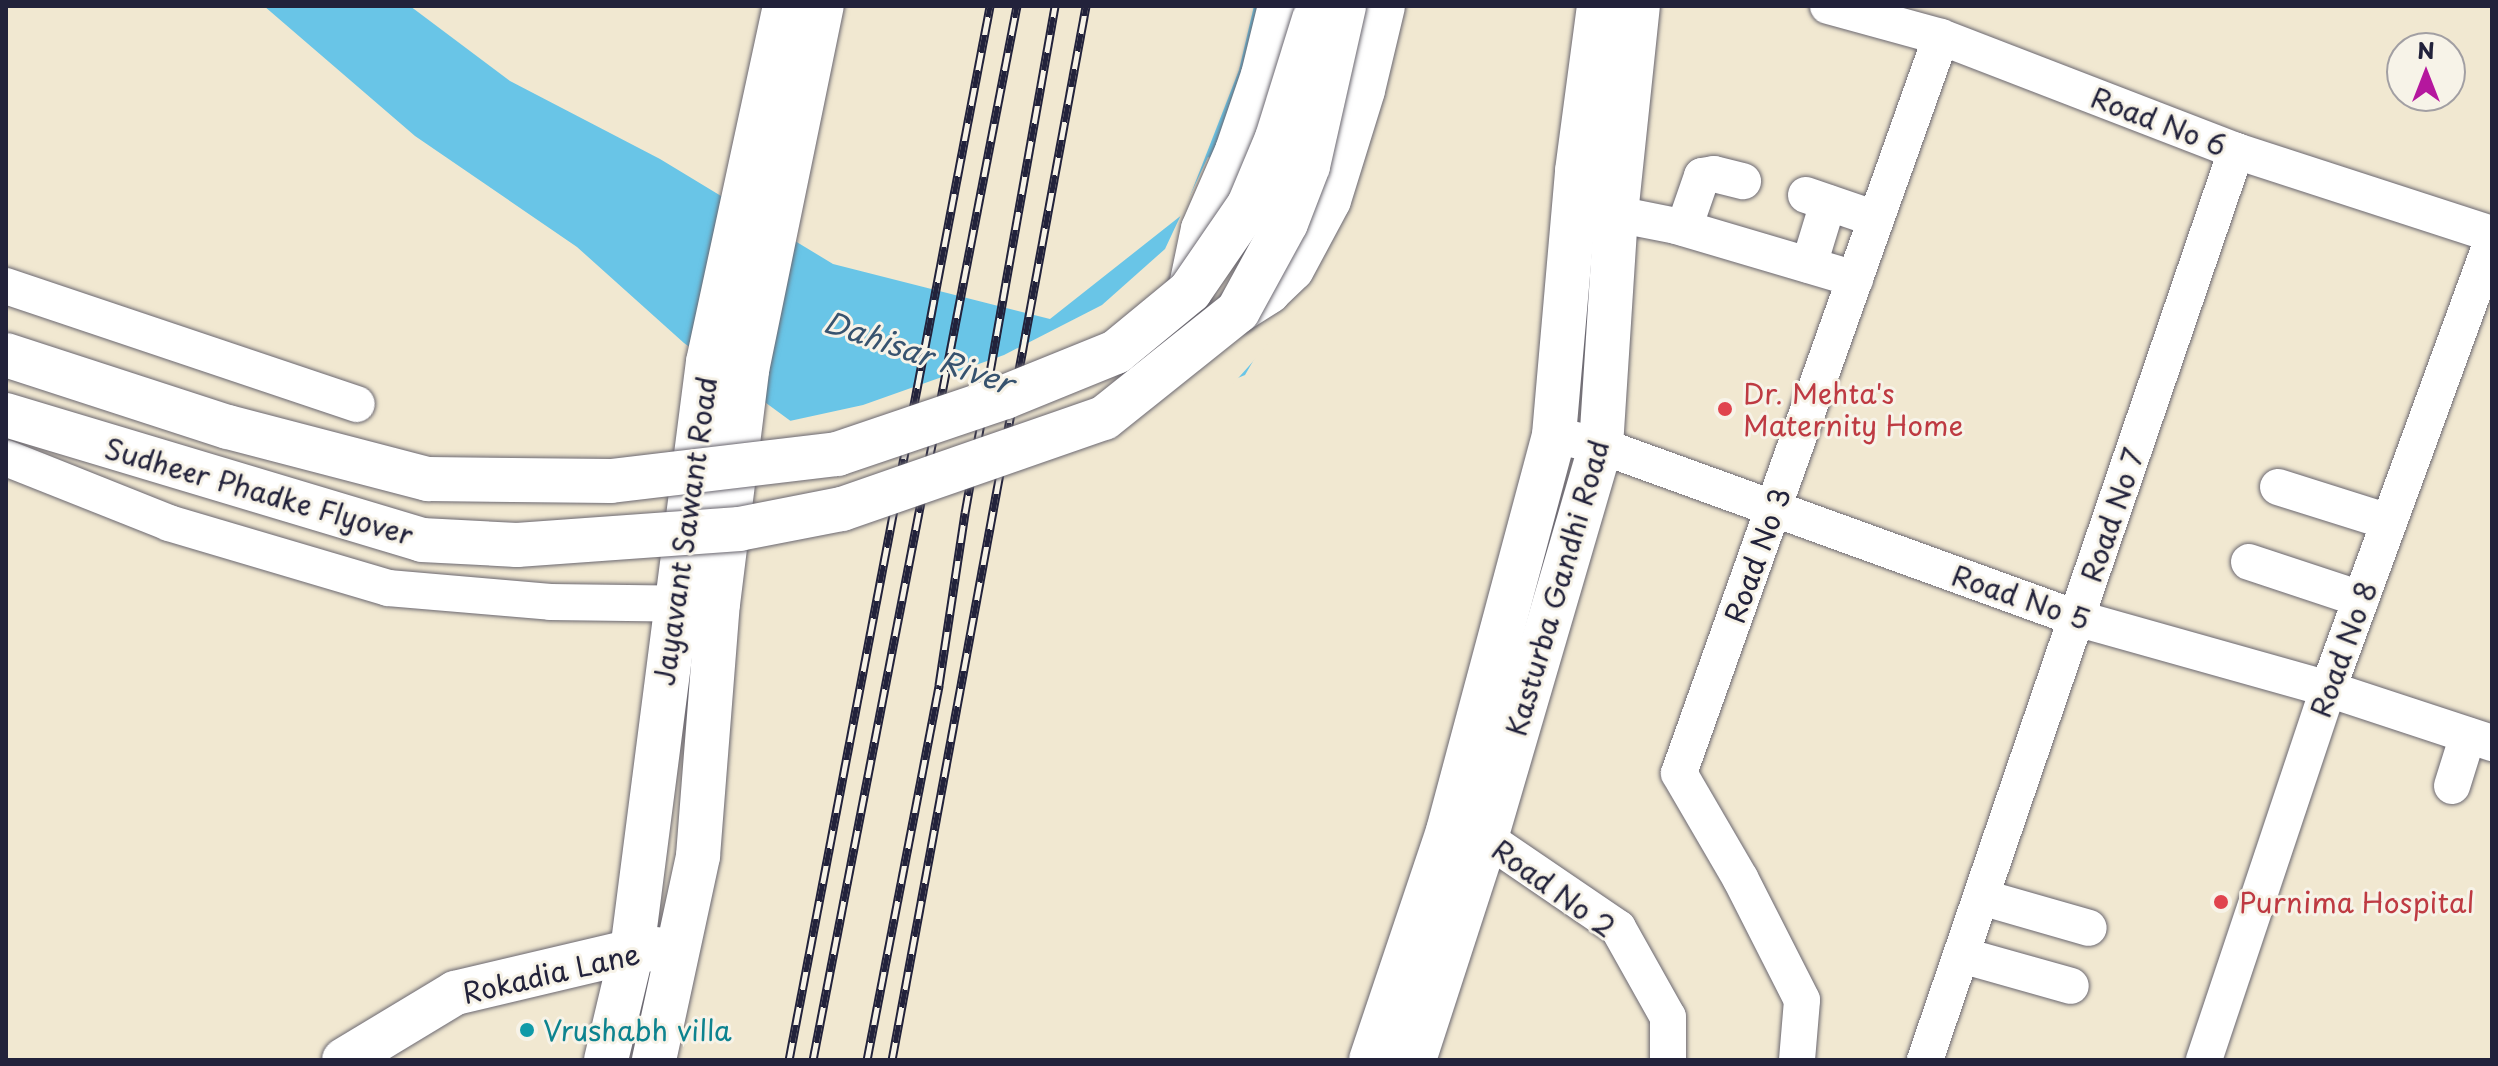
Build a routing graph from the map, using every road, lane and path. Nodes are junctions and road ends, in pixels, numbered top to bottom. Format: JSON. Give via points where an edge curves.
{"nodes":[{"id":1,"x":785,"y":6,"type":"edge"},
{"id":2,"x":822,"y":6,"type":"edge"},
{"id":3,"x":1280,"y":6,"type":"edge"},
{"id":4,"x":1317,"y":6,"type":"edge"},
{"id":5,"x":1344,"y":6,"type":"edge"},
{"id":6,"x":1383,"y":6,"type":"edge"},
{"id":7,"x":1599,"y":6,"type":"edge"},
{"id":8,"x":1638,"y":6,"type":"edge"},
{"id":9,"x":1828,"y":6,"type":"edge"},
{"id":10,"x":1941,"y":37,"type":"junction"},
{"id":11,"x":2236,"y":151,"type":"junction"},
{"id":12,"x":769,"y":159,"type":"junction"},
{"id":13,"x":1577,"y":171,"type":"junction"},
{"id":14,"x":1743,"y":181,"type":"dead end"},
{"id":15,"x":1618,"y":197,"type":"junction"},
{"id":16,"x":1876,"y":219,"type":"junction"},
{"id":17,"x":1684,"y":228,"type":"junction"},
{"id":18,"x":2492,"y":234,"type":"edge"},
{"id":19,"x":2492,"y":241,"type":"edge"},
{"id":20,"x":1809,"y":265,"type":"junction"},
{"id":21,"x":1855,"y":279,"type":"junction"},
{"id":22,"x":6,"y":286,"type":"edge"},
{"id":23,"x":1190,"y":291,"type":"junction"},
{"id":24,"x":1238,"y":311,"type":"junction"},
{"id":25,"x":6,"y":355,"type":"edge"},
{"id":26,"x":728,"y":366,"type":"junction"},
{"id":27,"x":357,"y":404,"type":"dead end"},
{"id":28,"x":6,"y":415,"type":"edge"},
{"id":29,"x":1554,"y":435,"type":"junction"},
{"id":30,"x":1601,"y":446,"type":"junction"},
{"id":31,"x":6,"y":458,"type":"edge"},
{"id":32,"x":2278,"y":487,"type":"dead end"},
{"id":33,"x":1774,"y":508,"type":"junction"},
{"id":34,"x":2377,"y":518,"type":"junction"},
{"id":35,"x":2249,"y":562,"type":"dead end"},
{"id":36,"x":2349,"y":595,"type":"junction"},
{"id":37,"x":674,"y":604,"type":"junction"},
{"id":38,"x":718,"y":604,"type":"junction"},
{"id":39,"x":2076,"y":618,"type":"junction"},
{"id":40,"x":2328,"y":689,"type":"junction"},
{"id":41,"x":2483,"y":750,"type":"edge"},
{"id":42,"x":2452,"y":786,"type":"dead end"},
{"id":43,"x":1467,"y":835,"type":"junction"},
{"id":44,"x":1987,"y":899,"type":"junction"},
{"id":45,"x":2089,"y":928,"type":"dead end"},
{"id":46,"x":678,"y":947,"type":"junction"},
{"id":47,"x":632,"y":951,"type":"junction"},
{"id":48,"x":1968,"y":956,"type":"junction"},
{"id":49,"x":2071,"y":986,"type":"dead end"},
{"id":50,"x":344,"y":1060,"type":"edge"},
{"id":51,"x":606,"y":1060,"type":"edge"},
{"id":52,"x":654,"y":1060,"type":"edge"},
{"id":53,"x":1371,"y":1060,"type":"edge"},
{"id":54,"x":1414,"y":1060,"type":"edge"},
{"id":55,"x":1668,"y":1060,"type":"edge"},
{"id":56,"x":1797,"y":1060,"type":"edge"},
{"id":57,"x":1925,"y":1060,"type":"edge"},
{"id":58,"x":2204,"y":1060,"type":"edge"}],
"edges":[{"from":1,"to":12,"type":"main road","name":"Jayavant Sawant Road"},
{"from":2,"to":12,"type":"main road","name":"Jayavant Sawant Road"},
{"from":3,"to":23,"type":"main road","via":[[1237,151],[1203,229]]},
{"from":4,"to":23,"type":"main road","name":"Sudheer Phadke Flyover","bridge":true,"via":[[1277,138],[1249,205]]},
{"from":5,"to":24,"type":"main road","name":"Sudheer Phadke Flyover","bridge":true,"via":[[1308,166],[1286,223]]},
{"from":6,"to":24,"type":"main road","via":[[1329,200],[1292,269]]},
{"from":7,"to":13,"type":"main road","name":"Kasturba Gandhi Road"},
{"from":8,"to":15,"type":"main road","name":"Kasturba Gandhi Road"},
{"from":9,"to":10,"type":"street","name":"Road No 6"},
{"from":10,"to":11,"type":"street","name":"Road No 6"},
{"from":10,"to":16,"type":"street","name":"Road No 3"},
{"from":11,"to":18,"type":"street","name":"Road No 6"},
{"from":11,"to":39,"type":"street","name":"Road No 7"},
{"from":12,"to":26,"type":"main road","name":"Jayavant Sawant Road"},
{"from":13,"to":15,"type":"main road"},
{"from":13,"to":29,"type":"main road","name":"Kasturba Gandhi Road"},
{"from":14,"to":17,"type":"street","via":[[1702,176]]},
{"from":15,"to":17,"type":"street"},
{"from":15,"to":30,"type":"main road","name":"Kasturba Gandhi Road"},
{"from":16,"to":20,"type":"street","via":[[1817,199]]},
{"from":16,"to":21,"type":"street","name":"Road No 3"},
{"from":17,"to":20,"type":"street"},
{"from":19,"to":34,"type":"street","name":"Road No 8"},
{"from":20,"to":21,"type":"street"},
{"from":21,"to":33,"type":"street","name":"Road No 3"},
{"from":22,"to":27,"type":"street"},
{"from":23,"to":25,"type":"main road","name":"Sudheer Phadke Flyover","bridge":true,"via":[[1116,352],[1005,397],[837,454],[611,481],[428,479],[228,427]]},
{"from":24,"to":28,"type":"main road","name":"Sudheer Phadke Flyover","bridge":true,"via":[[1104,418],[842,509],[739,529],[517,545],[422,540]]},
{"from":26,"to":37,"type":"main road","name":"Jayavant Sawant Road"},
{"from":26,"to":38,"type":"main road","name":"Jayavant Sawant Road"},
{"from":29,"to":30,"type":"street","name":"Road No 5"},
{"from":29,"to":43,"type":"main road","name":"Kasturba Gandhi Road"},
{"from":30,"to":33,"type":"street","name":"Road No 5"},
{"from":30,"to":43,"type":"main road","name":"Kasturba Gandhi Road"},
{"from":31,"to":37,"type":"street","via":[[169,523],[388,588],[550,602]]},
{"from":32,"to":34,"type":"street"},
{"from":33,"to":39,"type":"street","name":"Road No 5"},
{"from":33,"to":56,"type":"street","name":"Road No 3","via":[[1679,773],[1802,1000]]},
{"from":34,"to":36,"type":"street","name":"Road No 8"},
{"from":35,"to":36,"type":"street"},
{"from":36,"to":40,"type":"street","name":"Road No 8"},
{"from":37,"to":38,"type":"street"},
{"from":37,"to":47,"type":"main road","name":"Jayavant Sawant Road"},
{"from":38,"to":46,"type":"main road","name":"Jayavant Sawant Road","via":[[698,856]]},
{"from":39,"to":40,"type":"street","name":"Road No 5"},
{"from":39,"to":44,"type":"street","name":"Road No 7"},
{"from":40,"to":41,"type":"street","name":"Road No 5"},
{"from":40,"to":58,"type":"street","name":"Road No 8"},
{"from":41,"to":42,"type":"street"},
{"from":43,"to":53,"type":"main road","name":"Kasturba Gandhi Road"},
{"from":43,"to":54,"type":"main road","name":"Kasturba Gandhi Road"},
{"from":43,"to":55,"type":"street","name":"Road No 2","via":[[1618,928],[1668,1017]]},
{"from":44,"to":45,"type":"street"},
{"from":44,"to":48,"type":"street","name":"Road No 7"},
{"from":46,"to":47,"type":"main road","name":"Rokadia Lane"},
{"from":46,"to":52,"type":"main road","name":"Jayavant Sawant Road"},
{"from":47,"to":50,"type":"main road","name":"Rokadia Lane","via":[[455,993]]},
{"from":47,"to":51,"type":"main road","name":"Jayavant Sawant Road"},
{"from":48,"to":49,"type":"street"},
{"from":48,"to":57,"type":"street","name":"Road No 7"}]}
